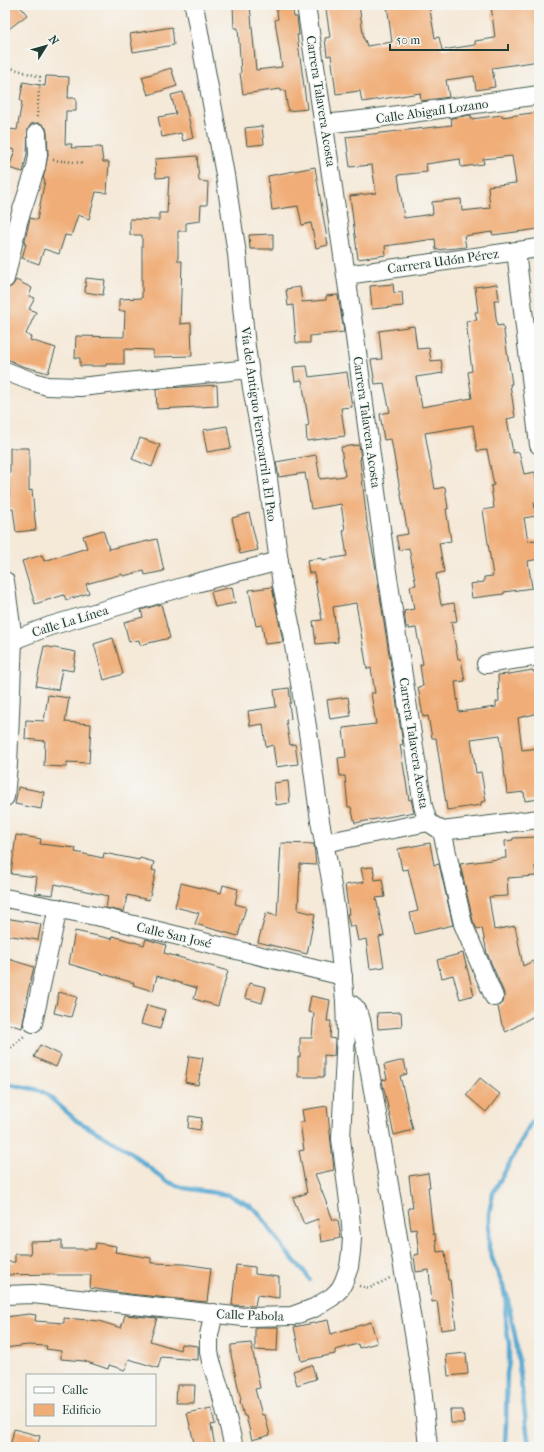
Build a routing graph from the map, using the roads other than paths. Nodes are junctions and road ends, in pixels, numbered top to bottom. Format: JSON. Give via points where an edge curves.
{"nodes":[{"id":1,"x":194,"y":5,"type":"edge"},
{"id":2,"x":306,"y":5,"type":"edge"},
{"id":3,"x":539,"y":95,"type":"edge"},
{"id":4,"x":324,"y":124,"type":"junction"},
{"id":5,"x":37,"y":133,"type":"road end"},
{"id":6,"x":539,"y":248,"type":"edge"},
{"id":7,"x":516,"y":251,"type":"junction"},
{"id":8,"x":346,"y":275,"type":"junction"},
{"id":9,"x":5,"y":279,"type":"edge"},
{"id":10,"x":249,"y":369,"type":"junction"},
{"id":11,"x":5,"y":371,"type":"edge"},
{"id":12,"x":539,"y":445,"type":"edge"},
{"id":13,"x":279,"y":561,"type":"junction"},
{"id":14,"x":5,"y":581,"type":"edge"},
{"id":15,"x":13,"y":640,"type":"junction"},
{"id":16,"x":539,"y":656,"type":"edge"},
{"id":17,"x":486,"y":664,"type":"dead end"},
{"id":18,"x":5,"y":797,"type":"edge"},
{"id":19,"x":539,"y":819,"type":"edge"},
{"id":20,"x":435,"y":827,"type":"junction"},
{"id":21,"x":324,"y":843,"type":"junction"},
{"id":22,"x":5,"y":898,"type":"edge"},
{"id":23,"x":58,"y":908,"type":"junction"},
{"id":24,"x":343,"y":976,"type":"junction"},
{"id":25,"x":494,"y":997,"type":"dead end"},
{"id":26,"x":345,"y":1001,"type":"junction"},
{"id":27,"x":32,"y":1023,"type":"road end"},
{"id":28,"x":5,"y":1295,"type":"edge"},
{"id":29,"x":214,"y":1314,"type":"junction"},
{"id":30,"x":234,"y":1447,"type":"edge"},
{"id":31,"x":428,"y":1447,"type":"edge"}],
"edges":[{"from":1,"to":10,"type":"street","name":"Vía del Antiguo Ferrocarril a El Pao","via":[[237,254]]},
{"from":2,"to":4,"type":"street","name":"Carrera Talavera Acosta"},
{"from":3,"to":4,"type":"street","name":"Calle Abigaíl Lozano"},
{"from":4,"to":8,"type":"street","name":"Carrera Talavera Acosta"},
{"from":5,"to":9,"type":"street","via":[[36,167],[18,222]]},
{"from":6,"to":7,"type":"street","name":"Carrera Udón Pérez"},
{"from":7,"to":8,"type":"street","name":"Carrera Udón Pérez"},
{"from":7,"to":12,"type":"street"},
{"from":8,"to":20,"type":"street","name":"Carrera Talavera Acosta","via":[[386,565],[423,806]]},
{"from":10,"to":11,"type":"street","via":[[80,387],[47,386]]},
{"from":10,"to":13,"type":"street","name":"Vía del Antiguo Ferrocarril a El Pao","via":[[266,464]]},
{"from":13,"to":15,"type":"street","name":"Calle La Línea","via":[[50,626]]},
{"from":13,"to":21,"type":"street","name":"Vía del Antiguo Ferrocarril a El Pao","via":[[296,652]]},
{"from":14,"to":15,"type":"street"},
{"from":15,"to":18,"type":"street"},
{"from":16,"to":17,"type":"street"},
{"from":19,"to":20,"type":"street"},
{"from":20,"to":21,"type":"street"},
{"from":20,"to":25,"type":"street","name":"Carrera Talavera Acosta","via":[[463,924]]},
{"from":21,"to":24,"type":"street","name":"Vía del Antiguo Ferrocarril a El Pao"},
{"from":22,"to":23,"type":"street","name":"Calle San José"},
{"from":23,"to":24,"type":"street","name":"Calle San José"},
{"from":23,"to":27,"type":"street"},
{"from":24,"to":26,"type":"street","name":"Calle Pabola"},
{"from":26,"to":29,"type":"street","name":"Calle Pabola","via":[[346,1033],[340,1125],[352,1237],[349,1267],[343,1284],[332,1297],[304,1313],[292,1316],[244,1317]]},
{"from":26,"to":31,"type":"street","via":[[352,1004],[361,1020],[404,1271]]},
{"from":28,"to":29,"type":"street","name":"Calle Pabola","via":[[32,1294]]},
{"from":29,"to":30,"type":"street","via":[[209,1352]]}]}
